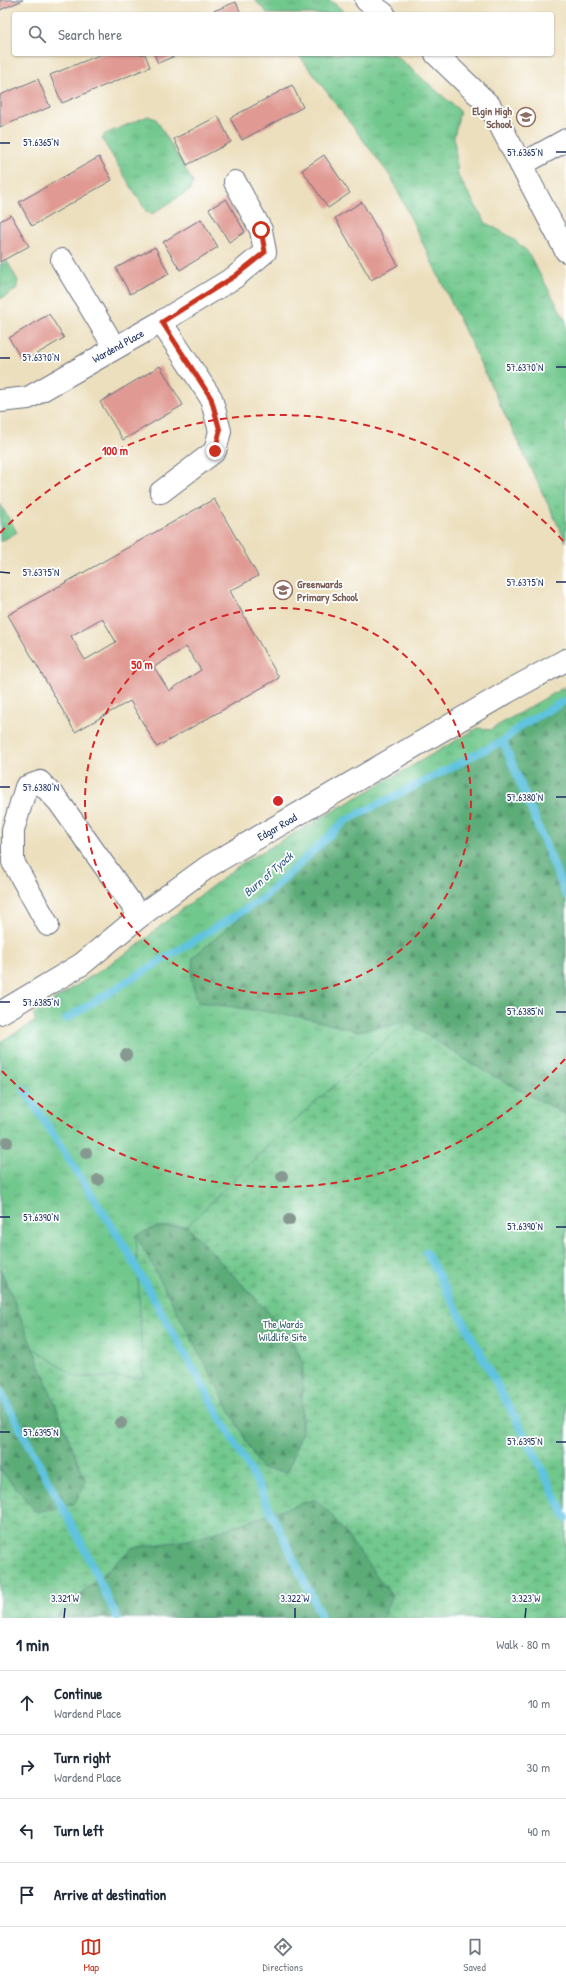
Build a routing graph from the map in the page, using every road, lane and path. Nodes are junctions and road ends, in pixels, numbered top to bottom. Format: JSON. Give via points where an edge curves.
{"nodes":[{"id":1,"x":366,"y":0,"type":"edge"},
{"id":2,"x":381,"y":12,"type":"edge"},
{"id":3,"x":438,"y":56,"type":"edge"},
{"id":4,"x":566,"y":140,"type":"edge"},
{"id":5,"x":521,"y":165,"type":"junction"},
{"id":6,"x":235,"y":182,"type":"dead end"},
{"id":7,"x":566,"y":251,"type":"edge"},
{"id":8,"x":62,"y":260,"type":"dead end"},
{"id":9,"x":162,"y":322,"type":"junction"},
{"id":10,"x":115,"y":348,"type":"junction"},
{"id":11,"x":0,"y":401,"type":"edge"},
{"id":12,"x":162,"y":492,"type":"dead end"},
{"id":13,"x":566,"y":660,"type":"edge"},
{"id":14,"x":140,"y":916,"type":"junction"},
{"id":15,"x":48,"y":925,"type":"dead end"},
{"id":16,"x":0,"y":1013,"type":"edge"}],
"edges":[{"from":1,"to":2,"type":"street"},
{"from":3,"to":5,"type":"street","via":[[490,106]]},
{"from":4,"to":5,"type":"street"},
{"from":5,"to":7,"type":"street"},
{"from":6,"to":9,"type":"street","name":"Wardend Place","via":[[261,230],[265,252],[235,276]]},
{"from":8,"to":10,"type":"street"},
{"from":9,"to":10,"type":"street","name":"Wardend Place"},
{"from":9,"to":12,"type":"street","via":[[211,398],[220,431],[215,451]]},
{"from":10,"to":11,"type":"street","name":"Wardend Place","via":[[28,398]]},
{"from":13,"to":14,"type":"street","name":"Edgar Road","via":[[209,866]]},
{"from":14,"to":15,"type":"street","via":[[59,802],[40,782],[26,787],[13,830],[14,862]]},
{"from":14,"to":16,"type":"street","name":"Edgar Road","via":[[82,964]]}]}
